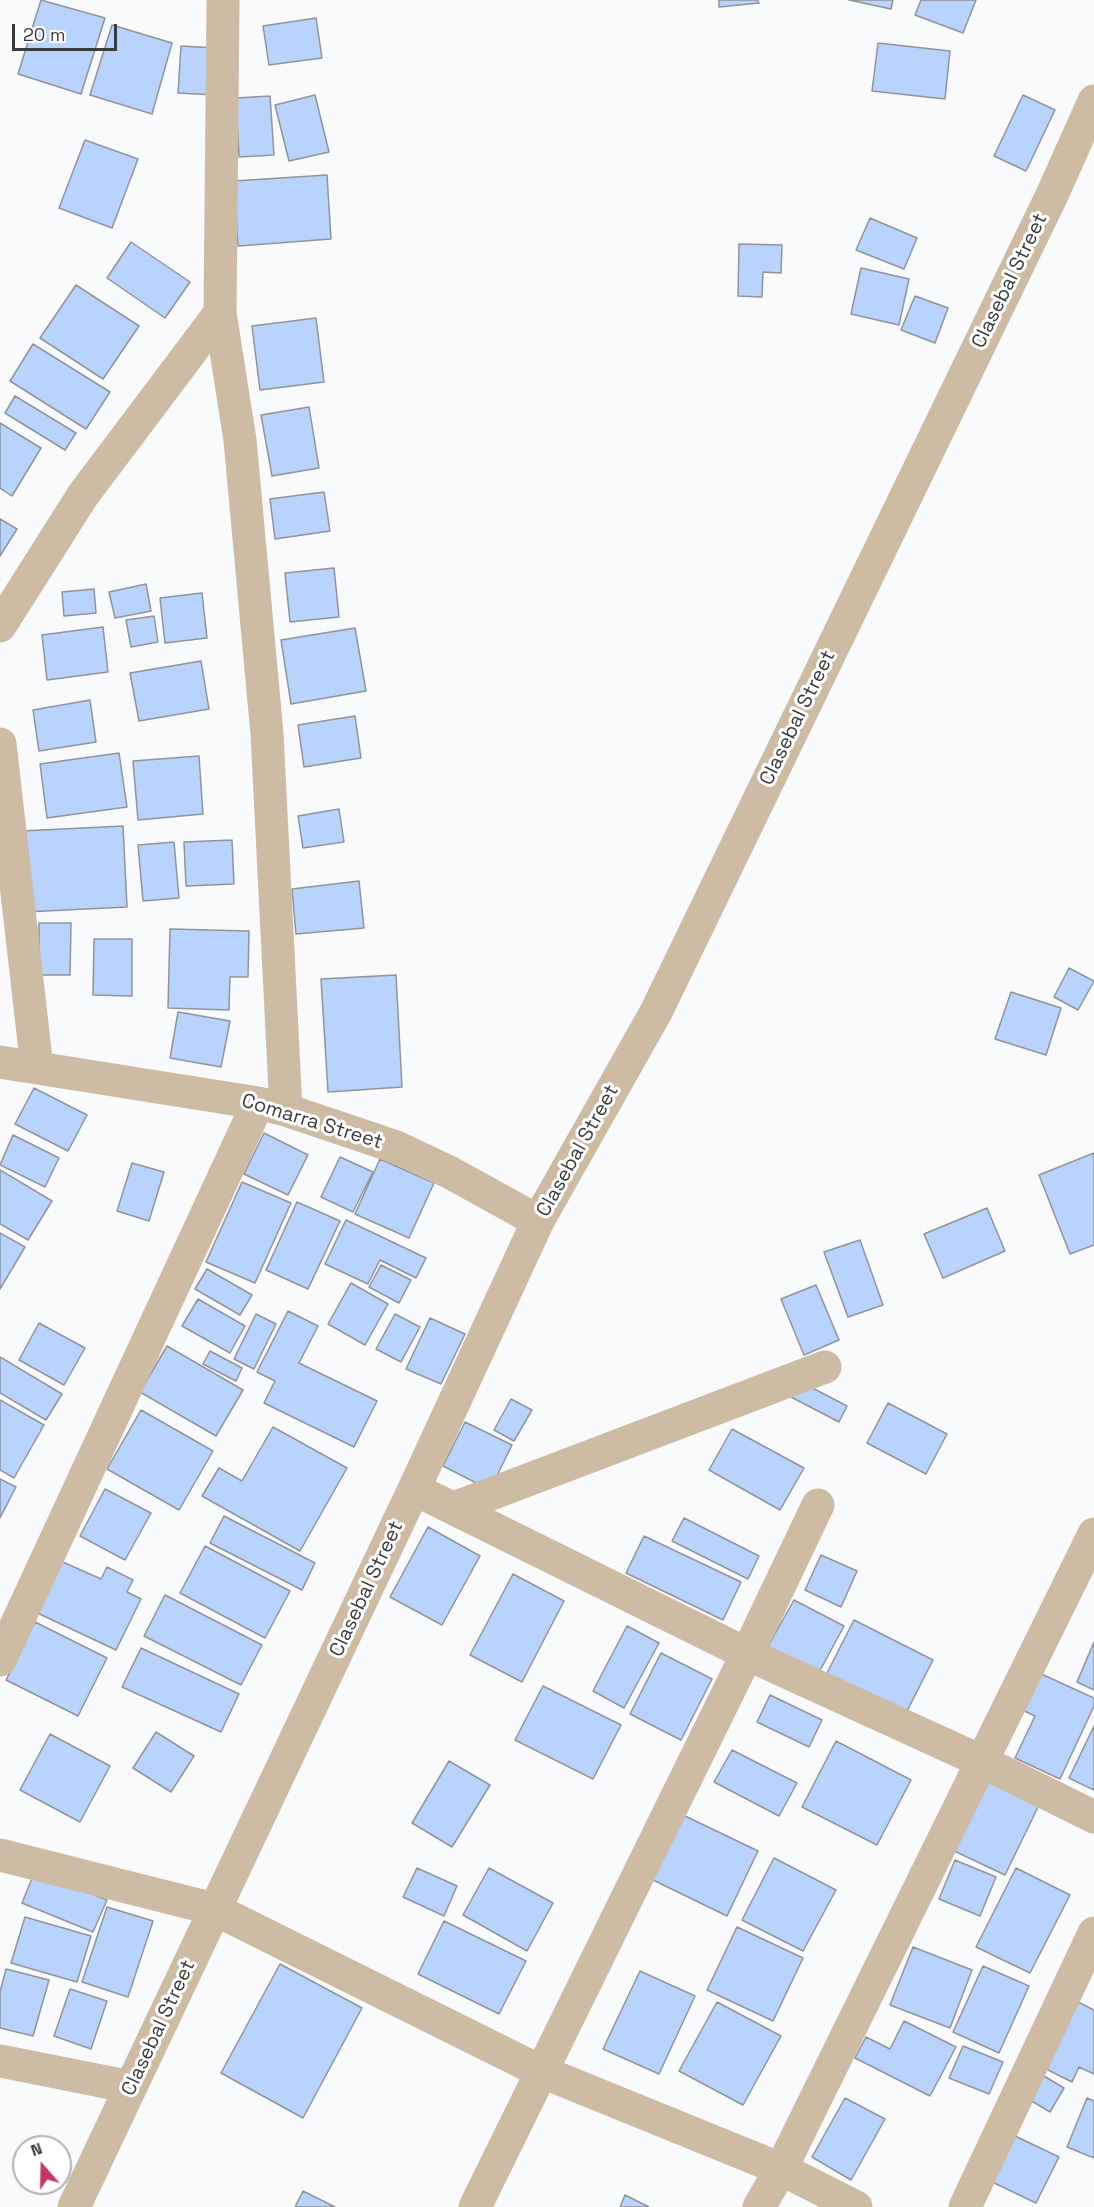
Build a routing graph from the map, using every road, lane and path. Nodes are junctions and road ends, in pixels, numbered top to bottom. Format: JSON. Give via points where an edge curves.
{"nodes":[{"id":1,"x":223,"y":0,"type":"edge"},
{"id":2,"x":1094,"y":101,"type":"edge"},
{"id":3,"x":220,"y":313,"type":"junction"},
{"id":4,"x":0,"y":626,"type":"edge"},
{"id":5,"x":0,"y":744,"type":"edge"},
{"id":6,"x":11,"y":1067,"type":"edge"},
{"id":7,"x":272,"y":1107,"type":"junction"},
{"id":8,"x":538,"y":1221,"type":"junction"},
{"id":9,"x":825,"y":1367,"type":"dead end"},
{"id":10,"x":414,"y":1489,"type":"junction"},
{"id":11,"x":818,"y":1505,"type":"dead end"},
{"id":12,"x":454,"y":1508,"type":"junction"},
{"id":13,"x":1094,"y":1534,"type":"edge"},
{"id":14,"x":747,"y":1654,"type":"junction"},
{"id":15,"x":0,"y":1660,"type":"edge"},
{"id":16,"x":983,"y":1762,"type":"junction"},
{"id":17,"x":1094,"y":1817,"type":"edge"},
{"id":18,"x":0,"y":1855,"type":"edge"},
{"id":19,"x":214,"y":1909,"type":"junction"},
{"id":20,"x":1094,"y":1933,"type":"edge"},
{"id":21,"x":0,"y":2061,"type":"edge"},
{"id":22,"x":540,"y":2071,"type":"junction"},
{"id":23,"x":131,"y":2087,"type":"junction"},
{"id":24,"x":781,"y":2169,"type":"junction"},
{"id":25,"x":74,"y":2207,"type":"edge"},
{"id":26,"x":475,"y":2207,"type":"edge"},
{"id":27,"x":759,"y":2207,"type":"edge"},
{"id":28,"x":856,"y":2207,"type":"edge"},
{"id":29,"x":965,"y":2207,"type":"edge"}],
"edges":[{"from":1,"to":3,"type":"street"},
{"from":2,"to":8,"type":"street","name":"Clasebal Street","via":[[656,1012]]},
{"from":3,"to":4,"type":"street","via":[[83,495]]},
{"from":3,"to":7,"type":"street","via":[[240,440],[267,734]]},
{"from":5,"to":6,"type":"street"},
{"from":6,"to":7,"type":"street","name":"Comarra Street"},
{"from":7,"to":8,"type":"street","name":"Comarra Street","via":[[396,1147]]},
{"from":7,"to":15,"type":"street"},
{"from":8,"to":10,"type":"street","name":"Clasebal Street"},
{"from":9,"to":12,"type":"street"},
{"from":10,"to":12,"type":"street"},
{"from":10,"to":19,"type":"street","name":"Clasebal Street"},
{"from":11,"to":14,"type":"street"},
{"from":12,"to":14,"type":"street"},
{"from":13,"to":16,"type":"street"},
{"from":14,"to":16,"type":"street"},
{"from":14,"to":22,"type":"street"},
{"from":16,"to":17,"type":"street"},
{"from":16,"to":24,"type":"street"},
{"from":18,"to":19,"type":"street"},
{"from":19,"to":22,"type":"street"},
{"from":19,"to":23,"type":"street","name":"Clasebal Street"},
{"from":20,"to":29,"type":"street"},
{"from":21,"to":23,"type":"street"},
{"from":22,"to":24,"type":"street"},
{"from":22,"to":26,"type":"street"},
{"from":23,"to":25,"type":"street","name":"Clasebal Street"},
{"from":24,"to":27,"type":"street"},
{"from":24,"to":28,"type":"street"}]}
